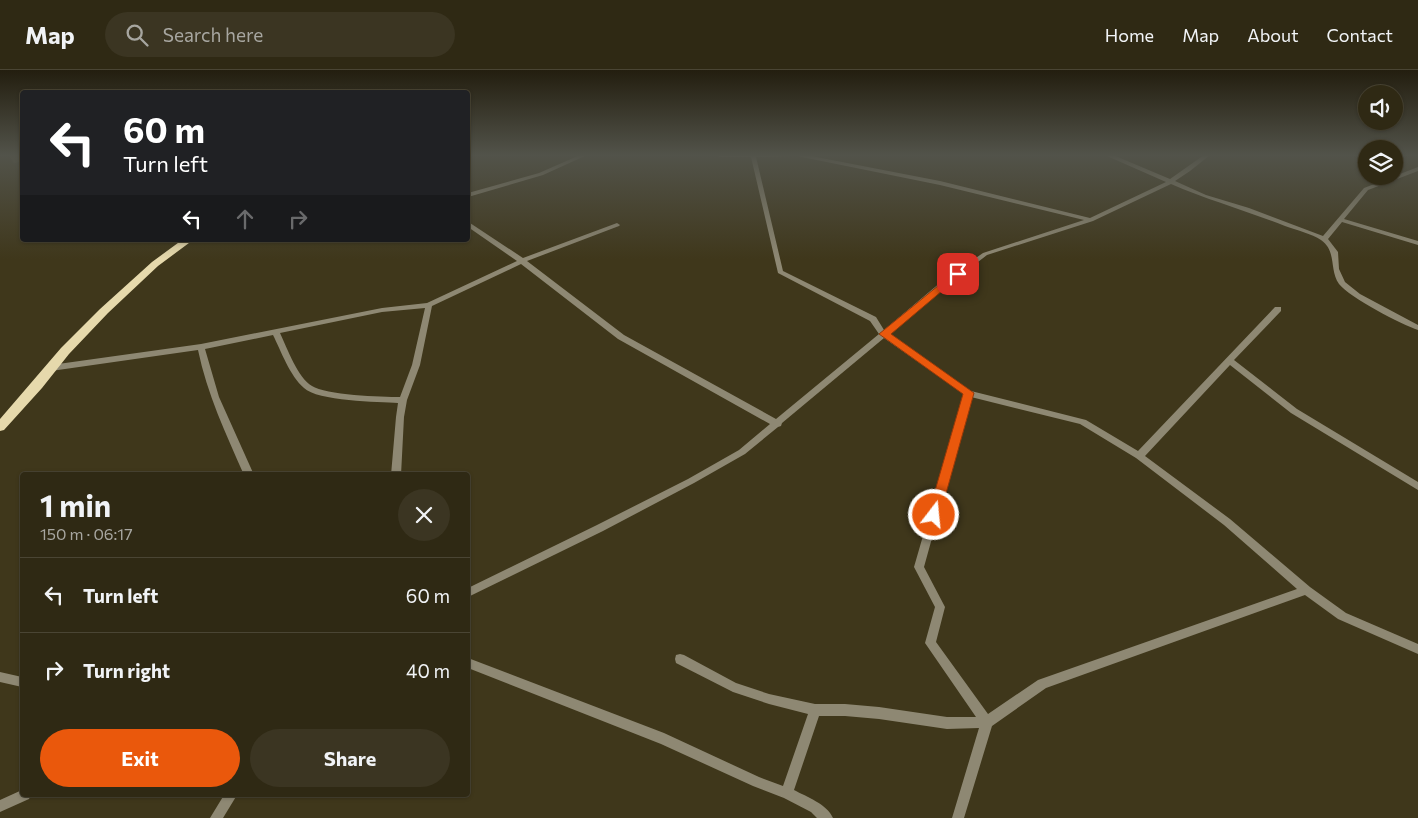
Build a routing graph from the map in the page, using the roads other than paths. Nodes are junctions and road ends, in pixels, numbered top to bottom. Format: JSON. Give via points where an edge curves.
{"nodes":[{"id":1,"x":486,"y":190,"type":"edge"},
{"id":2,"x":761,"y":190,"type":"edge"},
{"id":3,"x":968,"y":190,"type":"edge"},
{"id":4,"x":1154,"y":190,"type":"edge"},
{"id":5,"x":1189,"y":190,"type":"edge"},
{"id":6,"x":1365,"y":190,"type":"edge"},
{"id":7,"x":470,"y":194,"type":"edge"},
{"id":8,"x":1091,"y":220,"type":"junction"},
{"id":9,"x":1341,"y":220,"type":"junction"},
{"id":10,"x":470,"y":225,"type":"edge"},
{"id":11,"x":617,"y":225,"type":"dead end"},
{"id":12,"x":1324,"y":239,"type":"junction"},
{"id":13,"x":185,"y":242,"type":"edge"},
{"id":14,"x":1418,"y":243,"type":"edge"},
{"id":15,"x":522,"y":261,"type":"junction"},
{"id":16,"x":429,"y":305,"type":"junction"},
{"id":17,"x":1278,"y":309,"type":"dead end"},
{"id":18,"x":1418,"y":328,"type":"edge"},
{"id":19,"x":275,"y":331,"type":"junction"},
{"id":20,"x":884,"y":334,"type":"junction"},
{"id":21,"x":201,"y":347,"type":"junction"},
{"id":22,"x":1230,"y":361,"type":"junction"},
{"id":23,"x":51,"y":368,"type":"junction"},
{"id":24,"x":968,"y":393,"type":"junction"},
{"id":25,"x":403,"y":400,"type":"junction"},
{"id":26,"x":778,"y":424,"type":"junction"},
{"id":27,"x":0,"y":426,"type":"edge"},
{"id":28,"x":1139,"y":456,"type":"junction"},
{"id":29,"x":248,"y":472,"type":"edge"},
{"id":30,"x":396,"y":472,"type":"edge"},
{"id":31,"x":1418,"y":486,"type":"edge"},
{"id":32,"x":1306,"y":590,"type":"junction"},
{"id":33,"x":470,"y":592,"type":"edge"},
{"id":34,"x":1418,"y":649,"type":"edge"},
{"id":35,"x":680,"y":659,"type":"dead end"},
{"id":36,"x":470,"y":664,"type":"edge"},
{"id":37,"x":0,"y":677,"type":"edge"},
{"id":38,"x":20,"y":682,"type":"edge"},
{"id":39,"x":816,"y":710,"type":"junction"},
{"id":40,"x":987,"y":722,"type":"junction"},
{"id":41,"x":787,"y":793,"type":"junction"},
{"id":42,"x":20,"y":797,"type":"edge"},
{"id":43,"x":230,"y":797,"type":"edge"},
{"id":44,"x":0,"y":806,"type":"edge"},
{"id":45,"x":216,"y":818,"type":"edge"},
{"id":46,"x":827,"y":818,"type":"edge"},
{"id":47,"x":958,"y":818,"type":"edge"}],
"edges":[{"from":1,"to":7,"type":"street"},
{"from":2,"to":20,"type":"street","via":[[780,272],[873,319]]},
{"from":3,"to":8,"type":"street"},
{"from":4,"to":8,"type":"street"},
{"from":5,"to":12,"type":"street"},
{"from":6,"to":9,"type":"street"},
{"from":8,"to":20,"type":"street","via":[[985,254]]},
{"from":9,"to":12,"type":"street"},
{"from":9,"to":14,"type":"street"},
{"from":10,"to":15,"type":"street"},
{"from":11,"to":15,"type":"street"},
{"from":12,"to":18,"type":"street","via":[[1335,252],[1336,269],[1342,283],[1357,296]]},
{"from":13,"to":23,"type":"main road","via":[[120,294]]},
{"from":15,"to":16,"type":"street"},
{"from":15,"to":26,"type":"street","via":[[621,336]]},
{"from":16,"to":19,"type":"street","via":[[382,310]]},
{"from":16,"to":25,"type":"street","via":[[416,366]]},
{"from":17,"to":22,"type":"street"},
{"from":19,"to":21,"type":"street"},
{"from":19,"to":25,"type":"street","via":[[309,389]]},
{"from":20,"to":24,"type":"street"},
{"from":20,"to":26,"type":"street"},
{"from":21,"to":23,"type":"street"},
{"from":21,"to":29,"type":"street","via":[[213,395]]},
{"from":22,"to":28,"type":"street"},
{"from":22,"to":31,"type":"street","via":[[1294,411]]},
{"from":23,"to":27,"type":"main road"},
{"from":24,"to":28,"type":"street","via":[[1083,422]]},
{"from":24,"to":40,"type":"street","via":[[919,567],[940,607],[930,642]]},
{"from":25,"to":30,"type":"street","via":[[396,446]]},
{"from":26,"to":33,"type":"street","via":[[742,452],[691,481]]},
{"from":28,"to":32,"type":"street","via":[[1227,522]]},
{"from":32,"to":34,"type":"street","via":[[1342,616]]},
{"from":32,"to":40,"type":"street","via":[[1042,684]]},
{"from":35,"to":39,"type":"street","via":[[733,686]]},
{"from":36,"to":41,"type":"street","via":[[664,739]]},
{"from":37,"to":38,"type":"street"},
{"from":39,"to":40,"type":"street","via":[[880,713],[947,723]]},
{"from":39,"to":41,"type":"street"},
{"from":40,"to":47,"type":"street"},
{"from":41,"to":46,"type":"street"},
{"from":42,"to":44,"type":"street"},
{"from":43,"to":45,"type":"street"}]}
